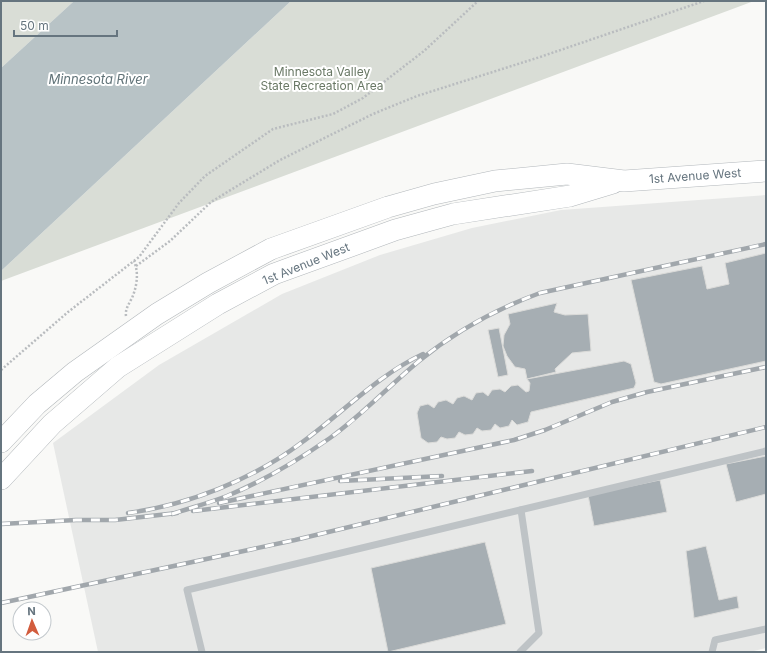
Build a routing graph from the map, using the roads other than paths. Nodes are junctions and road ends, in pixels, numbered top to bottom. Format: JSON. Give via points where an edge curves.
{"nodes":[{"id":1,"x":766,"y":170,"type":"edge"},
{"id":2,"x":624,"y":181,"type":"junction"},
{"id":3,"x":1,"y":442,"type":"edge"},
{"id":4,"x":766,"y":451,"type":"edge"},
{"id":5,"x":1,"y":479,"type":"edge"},
{"id":6,"x":521,"y":510,"type":"junction"},
{"id":7,"x":766,"y":629,"type":"edge"},
{"id":8,"x":202,"y":652,"type":"edge"},
{"id":9,"x":520,"y":652,"type":"edge"},
{"id":10,"x":712,"y":652,"type":"edge"}],
"edges":[{"from":1,"to":2,"type":"main road","name":"1st Avenue West"},
{"from":2,"to":3,"type":"main road","name":"1st Avenue West","via":[[568,174],[496,181],[388,207],[271,249],[156,314],[107,349],[37,404]]},
{"from":2,"to":5,"type":"main road","name":"1st Avenue West","via":[[570,196],[453,214],[395,230],[274,274],[218,304],[118,367],[52,424]]},
{"from":4,"to":6,"type":"lane"},
{"from":6,"to":8,"type":"lane","via":[[187,590]]},
{"from":6,"to":9,"type":"lane","via":[[539,632]]},
{"from":7,"to":10,"type":"lane","via":[[715,640]]}]}
